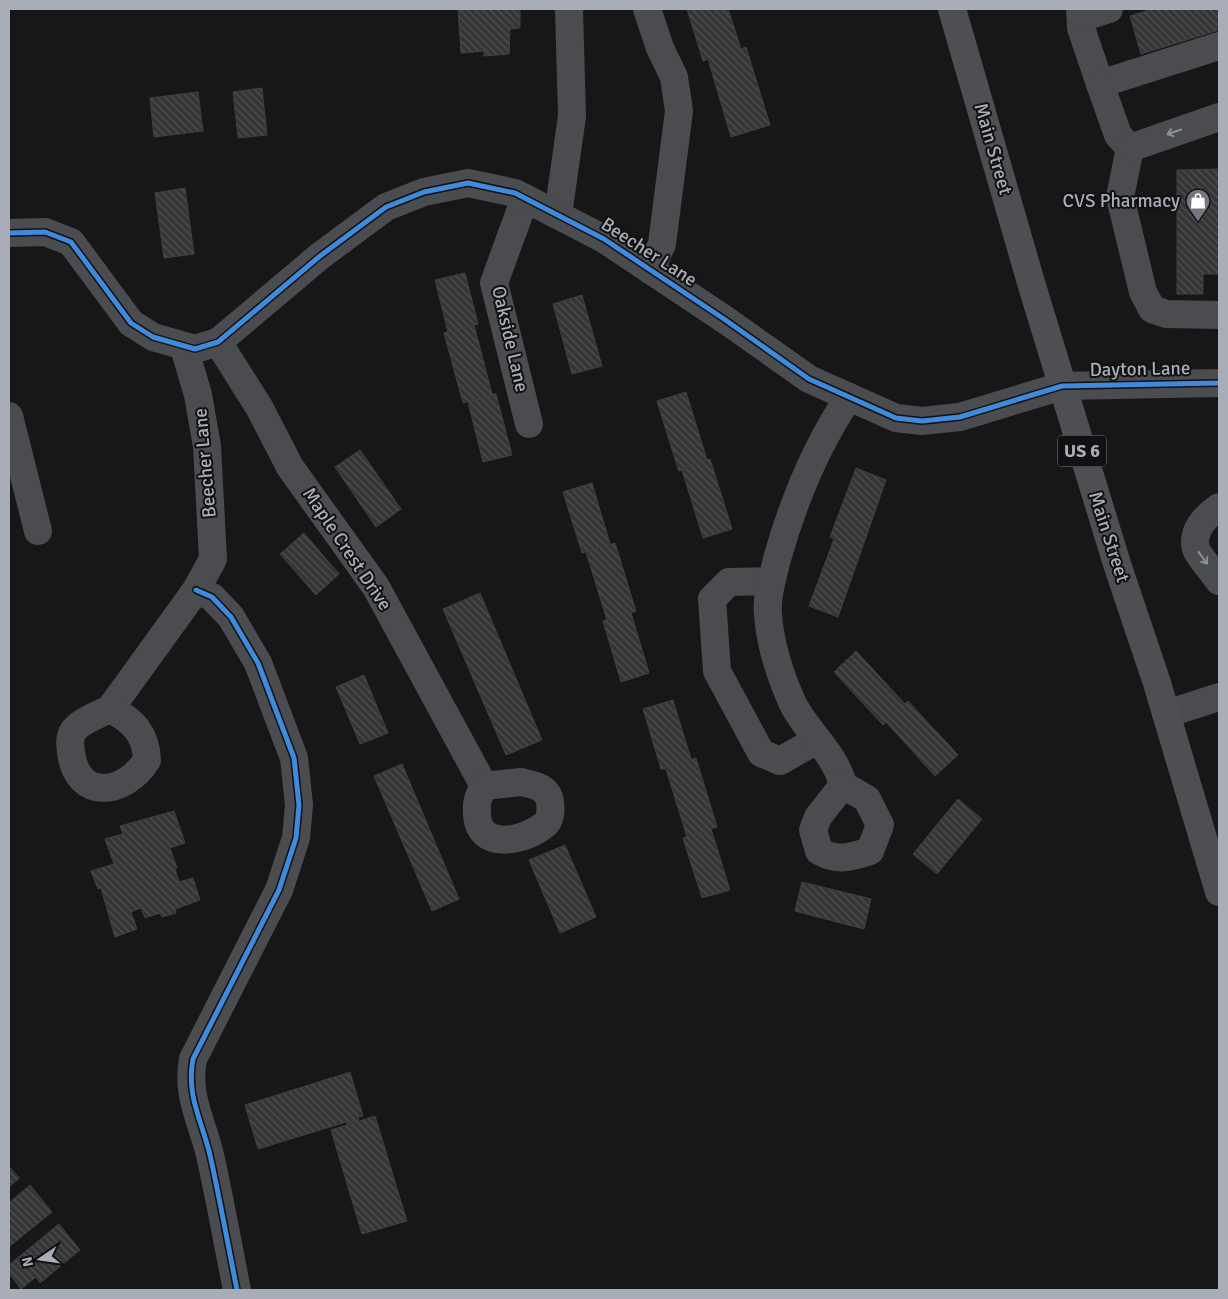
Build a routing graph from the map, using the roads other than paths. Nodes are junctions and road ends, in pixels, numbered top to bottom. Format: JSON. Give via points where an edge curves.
{"nodes":[{"id":1,"x":569,"y":9,"type":"edge"},
{"id":2,"x":647,"y":9,"type":"edge"},
{"id":3,"x":952,"y":9,"type":"edge"},
{"id":4,"x":1109,"y":9,"type":"edge"},
{"id":5,"x":1081,"y":13,"type":"edge"},
{"id":6,"x":1219,"y":46,"type":"edge"},
{"id":7,"x":1100,"y":84,"type":"junction"},
{"id":8,"x":1219,"y":117,"type":"edge"},
{"id":9,"x":1130,"y":148,"type":"junction"},
{"id":10,"x":526,"y":198,"type":"junction"},
{"id":11,"x":558,"y":216,"type":"junction"},
{"id":12,"x":9,"y":233,"type":"edge"},
{"id":13,"x":650,"y":270,"type":"junction"},
{"id":14,"x":1219,"y":315,"type":"edge"},
{"id":15,"x":218,"y":342,"type":"junction"},
{"id":16,"x":184,"y":347,"type":"junction"},
{"id":17,"x":1219,"y":383,"type":"edge"},
{"id":18,"x":1062,"y":386,"type":"junction"},
{"id":19,"x":849,"y":397,"type":"junction"},
{"id":20,"x":9,"y":416,"type":"edge"},
{"id":21,"x":529,"y":424,"type":"dead end"},
{"id":22,"x":1219,"y":507,"type":"edge"},
{"id":23,"x":38,"y":530,"type":"dead end"},
{"id":24,"x":772,"y":580,"type":"junction"},
{"id":25,"x":1219,"y":581,"type":"edge"},
{"id":26,"x":196,"y":590,"type":"junction"},
{"id":27,"x":1219,"y":697,"type":"edge"},
{"id":28,"x":110,"y":709,"type":"dead end"},
{"id":29,"x":1166,"y":714,"type":"junction"},
{"id":30,"x":817,"y":740,"type":"junction"},
{"id":31,"x":843,"y":785,"type":"dead end"},
{"id":32,"x":484,"y":786,"type":"dead end"},
{"id":33,"x":1219,"y":892,"type":"edge"},
{"id":34,"x":237,"y":1290,"type":"edge"}],
"edges":[{"from":1,"to":11,"type":"street","via":[[572,116]]},
{"from":2,"to":13,"type":"street","via":[[674,77],[679,111],[662,244]]},
{"from":3,"to":18,"type":"main road","name":"Main Street","number":"US 6"},
{"from":4,"to":5,"type":"street"},
{"from":5,"to":7,"type":"street","via":[[1081,28]]},
{"from":6,"to":7,"type":"street"},
{"from":7,"to":9,"type":"street","via":[[1118,135]]},
{"from":8,"to":9,"type":"street","one_way":true},
{"from":9,"to":14,"type":"street","via":[[1120,197],[1143,292],[1152,309],[1166,314]]},
{"from":10,"to":11,"type":"street","name":"Beecher Lane"},
{"from":10,"to":15,"type":"street","name":"Beecher Lane","via":[[468,184],[424,192],[386,207],[320,256]]},
{"from":10,"to":21,"type":"street","name":"Oakside Lane","via":[[494,283]]},
{"from":11,"to":13,"type":"street","name":"Beecher Lane","via":[[604,239]]},
{"from":12,"to":16,"type":"street","via":[[45,232],[71,242],[131,323],[152,337]]},
{"from":13,"to":19,"type":"street","name":"Beecher Lane","via":[[809,379]]},
{"from":15,"to":16,"type":"street","name":"Beecher Lane","via":[[195,349]]},
{"from":15,"to":32,"type":"street","name":"Maple Crest Drive","via":[[259,407],[290,467],[376,587]]},
{"from":16,"to":26,"type":"street","name":"Beecher Lane","via":[[198,395],[207,446],[213,559]]},
{"from":17,"to":18,"type":"street","name":"Dayton Lane"},
{"from":18,"to":19,"type":"street","name":"Beecher Lane","via":[[960,418],[922,420],[896,418]]},
{"from":18,"to":29,"type":"main road","name":"Main Street","number":"US 6"},
{"from":19,"to":24,"type":"street","via":[[830,425],[790,512]]},
{"from":20,"to":23,"type":"street"},
{"from":22,"to":25,"type":"street","one_way":true,"via":[[1205,517],[1198,530],[1196,549]]},
{"from":24,"to":30,"type":"street","via":[[768,614],[779,670],[793,704]]},
{"from":24,"to":30,"type":"street","via":[[729,582],[712,599],[717,671],[761,753],[780,761]]},
{"from":26,"to":28,"type":"street","name":"Beecher Lane"},
{"from":26,"to":34,"type":"street","via":[[212,597],[231,617],[258,663],[294,758],[299,805],[296,838],[278,890],[193,1059],[189,1078],[210,1153]]},
{"from":27,"to":29,"type":"street"},
{"from":29,"to":33,"type":"main road","name":"Main Street","number":"US 6"},
{"from":30,"to":31,"type":"street","via":[[840,773]]}]}
